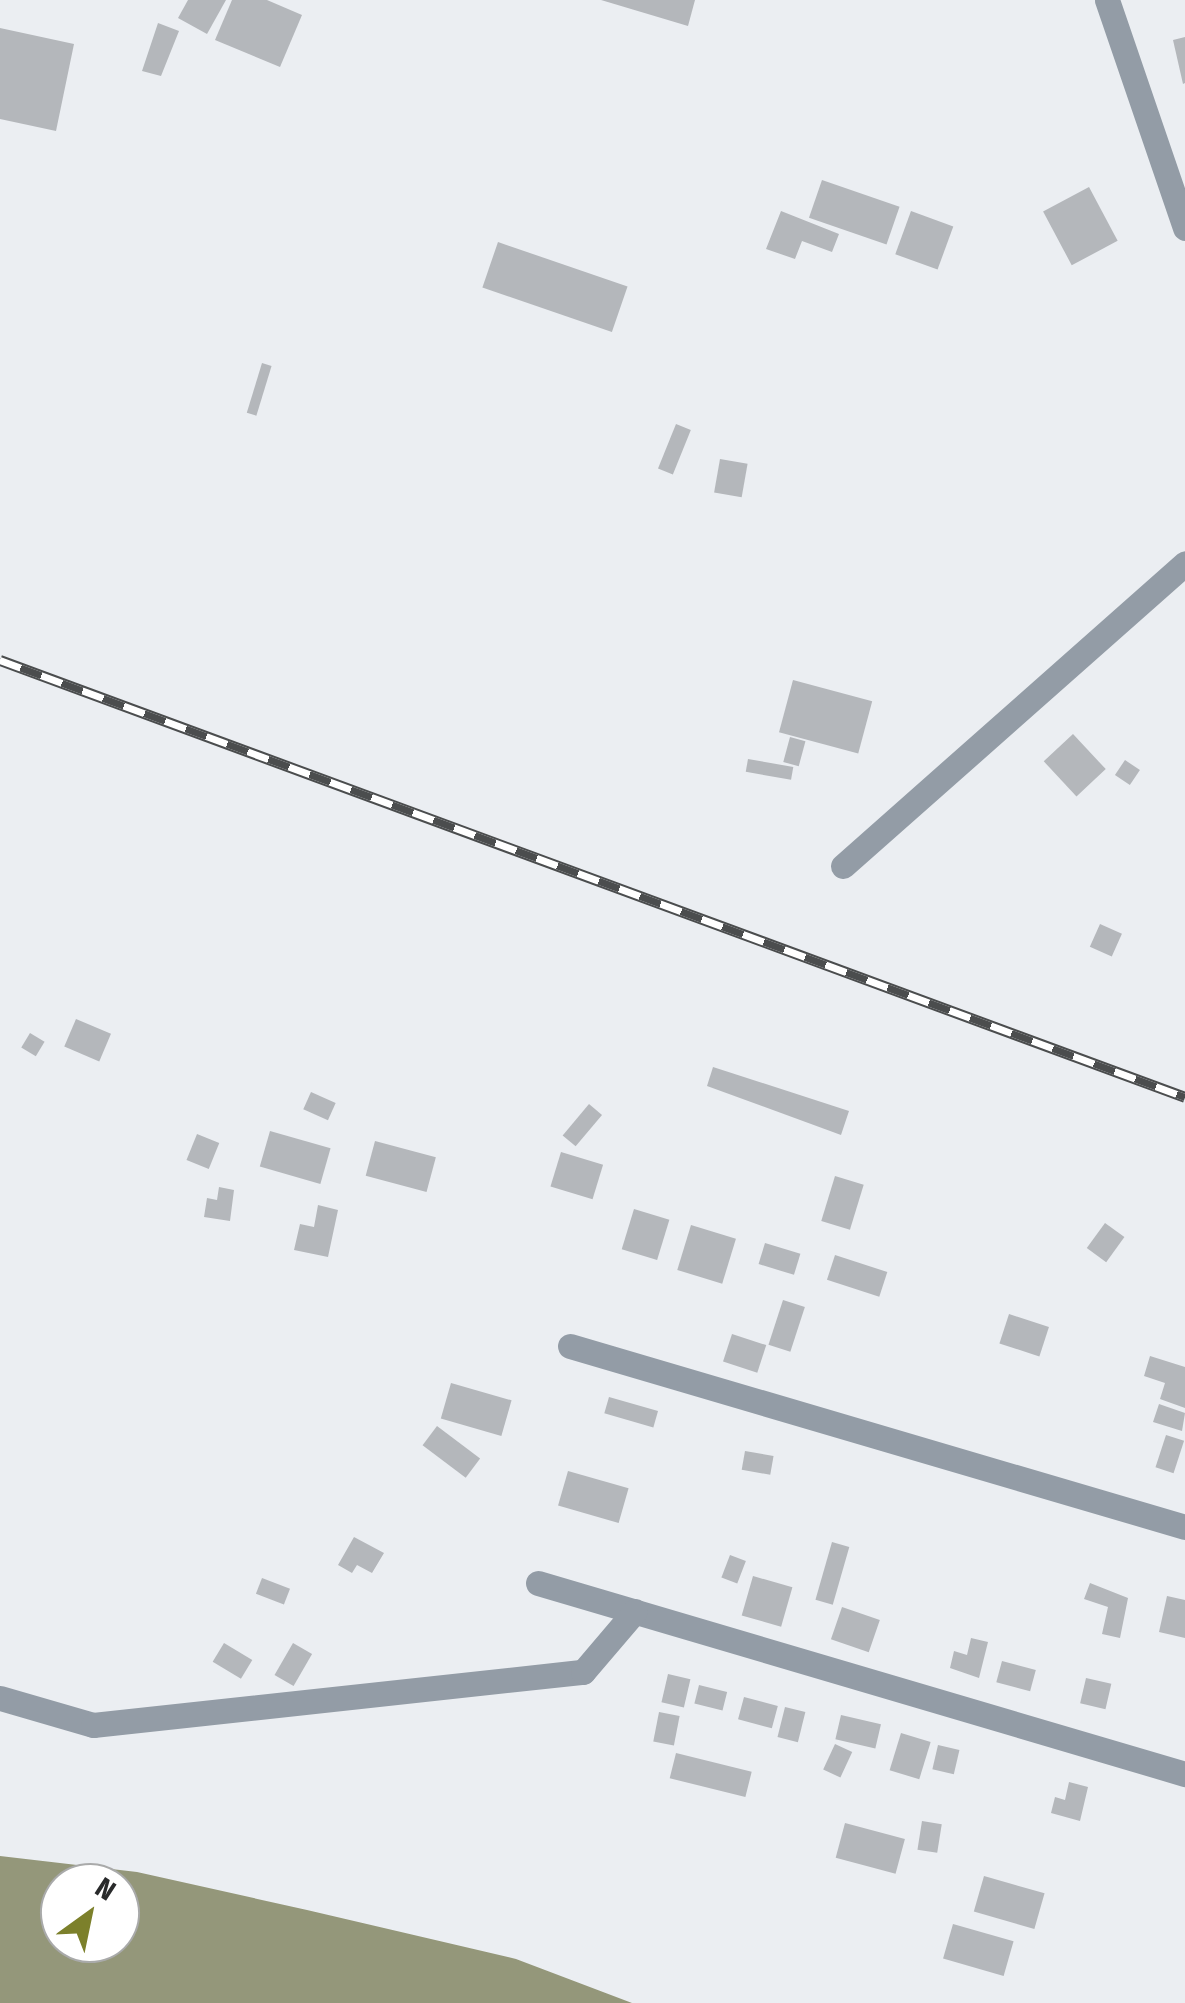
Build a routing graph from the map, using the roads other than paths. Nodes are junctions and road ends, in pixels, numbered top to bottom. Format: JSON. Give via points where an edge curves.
{"nodes":[{"id":1,"x":1107,"y":0,"type":"edge"},
{"id":2,"x":1185,"y":228,"type":"edge"},
{"id":3,"x":1185,"y":563,"type":"edge"},
{"id":4,"x":842,"y":866,"type":"dead end"},
{"id":5,"x":570,"y":1346,"type":"dead end"},
{"id":6,"x":1185,"y":1528,"type":"edge"},
{"id":7,"x":538,"y":1584,"type":"dead end"},
{"id":8,"x":635,"y":1612,"type":"junction"},
{"id":9,"x":0,"y":1698,"type":"edge"},
{"id":10,"x":1185,"y":1774,"type":"edge"}],
"edges":[{"from":1,"to":2,"type":"street"},
{"from":3,"to":4,"type":"street"},
{"from":5,"to":6,"type":"street"},
{"from":7,"to":8,"type":"street"},
{"from":8,"to":9,"type":"street","via":[[582,1672],[93,1725]]},
{"from":8,"to":10,"type":"street"}]}
